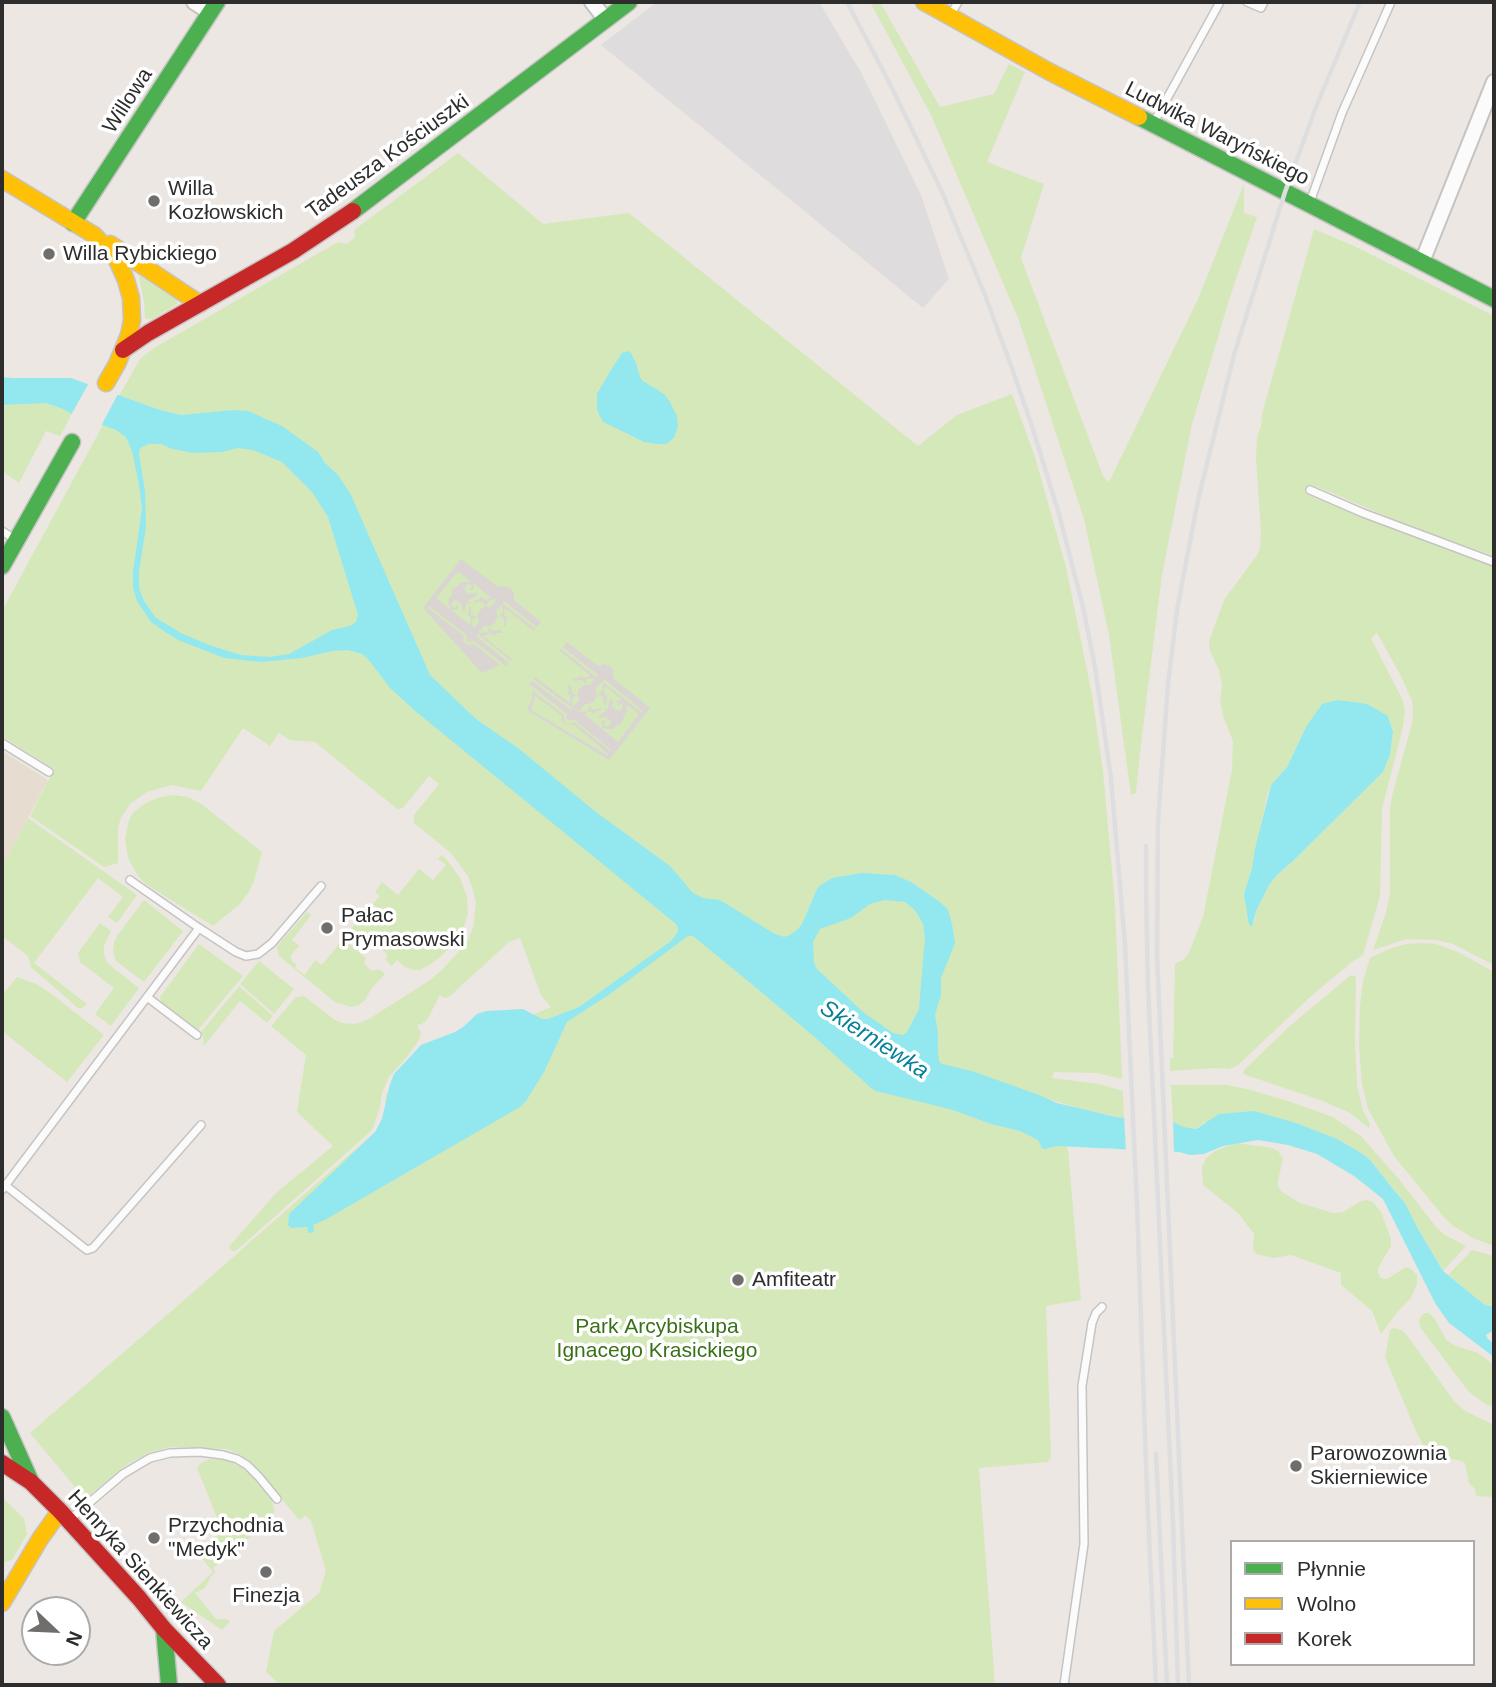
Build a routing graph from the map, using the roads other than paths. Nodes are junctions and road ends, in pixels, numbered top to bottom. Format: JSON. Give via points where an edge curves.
{"nodes":[{"id":1,"x":194,"y":2,"type":"edge"},
{"id":2,"x":592,"y":2,"type":"edge"},
{"id":3,"x":629,"y":2,"type":"edge"},
{"id":4,"x":924,"y":2,"type":"edge"},
{"id":5,"x":958,"y":2,"type":"edge"},
{"id":6,"x":1220,"y":2,"type":"edge"},
{"id":7,"x":1247,"y":2,"type":"edge"},
{"id":8,"x":1264,"y":2,"type":"edge"},
{"id":9,"x":1391,"y":2,"type":"edge"},
{"id":10,"x":214,"y":7,"type":"edge"},
{"id":11,"x":950,"y":16,"type":"junction"},
{"id":12,"x":606,"y":20,"type":"junction"},
{"id":13,"x":1494,"y":82,"type":"edge"},
{"id":14,"x":1153,"y":124,"type":"junction"},
{"id":15,"x":2,"y":179,"type":"edge"},
{"id":16,"x":1309,"y":205,"type":"junction"},
{"id":17,"x":73,"y":223,"type":"junction"},
{"id":18,"x":94,"y":235,"type":"junction"},
{"id":19,"x":1422,"y":262,"type":"junction"},
{"id":20,"x":1494,"y":299,"type":"edge"},
{"id":21,"x":200,"y":304,"type":"junction"},
{"id":22,"x":123,"y":350,"type":"junction"},
{"id":23,"x":106,"y":383,"type":"dead end"},
{"id":24,"x":72,"y":442,"type":"dead end"},
{"id":25,"x":1310,"y":490,"type":"dead end"},
{"id":26,"x":2,"y":531,"type":"edge"},
{"id":27,"x":16,"y":541,"type":"junction"},
{"id":28,"x":1494,"y":562,"type":"edge"},
{"id":29,"x":2,"y":566,"type":"edge"},
{"id":30,"x":2,"y":743,"type":"edge"},
{"id":31,"x":49,"y":772,"type":"dead end"},
{"id":32,"x":130,"y":880,"type":"dead end"},
{"id":33,"x":321,"y":886,"type":"dead end"},
{"id":34,"x":199,"y":928,"type":"junction"},
{"id":35,"x":147,"y":997,"type":"junction"},
{"id":36,"x":197,"y":1035,"type":"dead end"},
{"id":37,"x":201,"y":1125,"type":"dead end"},
{"id":38,"x":4,"y":1187,"type":"edge"},
{"id":39,"x":1102,"y":1307,"type":"dead end"},
{"id":40,"x":2,"y":1418,"type":"edge"},
{"id":41,"x":2,"y":1463,"type":"edge"},
{"id":42,"x":32,"y":1482,"type":"junction"},
{"id":43,"x":277,"y":1499,"type":"dead end"},
{"id":44,"x":64,"y":1516,"type":"junction"},
{"id":45,"x":2,"y":1603,"type":"edge"},
{"id":46,"x":164,"y":1629,"type":"junction"},
{"id":47,"x":169,"y":1685,"type":"edge"},
{"id":48,"x":218,"y":1685,"type":"edge"},
{"id":49,"x":1063,"y":1685,"type":"edge"}],
"edges":[{"from":1,"to":10,"type":"street"},
{"from":2,"to":12,"type":"street"},
{"from":3,"to":12,"type":"street","name":"Tadeusza Kościuszki"},
{"from":4,"to":11,"type":"street","name":"Ludwika Waryńskiego"},
{"from":5,"to":11,"type":"lane"},
{"from":6,"to":14,"type":"lane"},
{"from":7,"to":8,"type":"lane","via":[[1261,8]]},
{"from":9,"to":16,"type":"lane","via":[[1342,113]]},
{"from":10,"to":17,"type":"street","name":"Willowa"},
{"from":11,"to":14,"type":"street","name":"Ludwika Waryńskiego"},
{"from":12,"to":21,"type":"street","name":"Tadeusza Kościuszki","via":[[343,219]]},
{"from":13,"to":19,"type":"street"},
{"from":14,"to":16,"type":"street","name":"Ludwika Waryńskiego"},
{"from":15,"to":17,"type":"street"},
{"from":16,"to":19,"type":"street","name":"Ludwika Waryńskiego"},
{"from":17,"to":18,"type":"street"},
{"from":18,"to":21,"type":"street"},
{"from":18,"to":22,"type":"street","via":[[117,260],[128,289],[132,320]]},
{"from":19,"to":20,"type":"street","name":"Ludwika Waryńskiego"},
{"from":21,"to":22,"type":"street","name":"Tadeusza Kościuszki"},
{"from":22,"to":23,"type":"street"},
{"from":24,"to":27,"type":"street"},
{"from":25,"to":28,"type":"lane"},
{"from":26,"to":27,"type":"lane"},
{"from":27,"to":29,"type":"street"},
{"from":30,"to":31,"type":"lane"},
{"from":32,"to":34,"type":"lane"},
{"from":33,"to":34,"type":"lane","via":[[258,954],[236,952]]},
{"from":34,"to":35,"type":"lane"},
{"from":35,"to":36,"type":"lane"},
{"from":35,"to":38,"type":"lane"},
{"from":37,"to":38,"type":"lane","via":[[87,1250]]},
{"from":39,"to":49,"type":"lane","via":[[1093,1323],[1082,1386],[1084,1544]]},
{"from":40,"to":42,"type":"street"},
{"from":41,"to":42,"type":"street"},
{"from":42,"to":44,"type":"street","name":"Henryka Sienkiewicza"},
{"from":43,"to":44,"type":"lane","via":[[237,1460],[200,1452],[170,1453],[150,1458],[123,1474]]},
{"from":44,"to":45,"type":"street","via":[[40,1539]]},
{"from":44,"to":46,"type":"street","name":"Henryka Sienkiewicza"},
{"from":46,"to":47,"type":"street"},
{"from":46,"to":48,"type":"street","name":"Henryka Sienkiewicza"}]}
